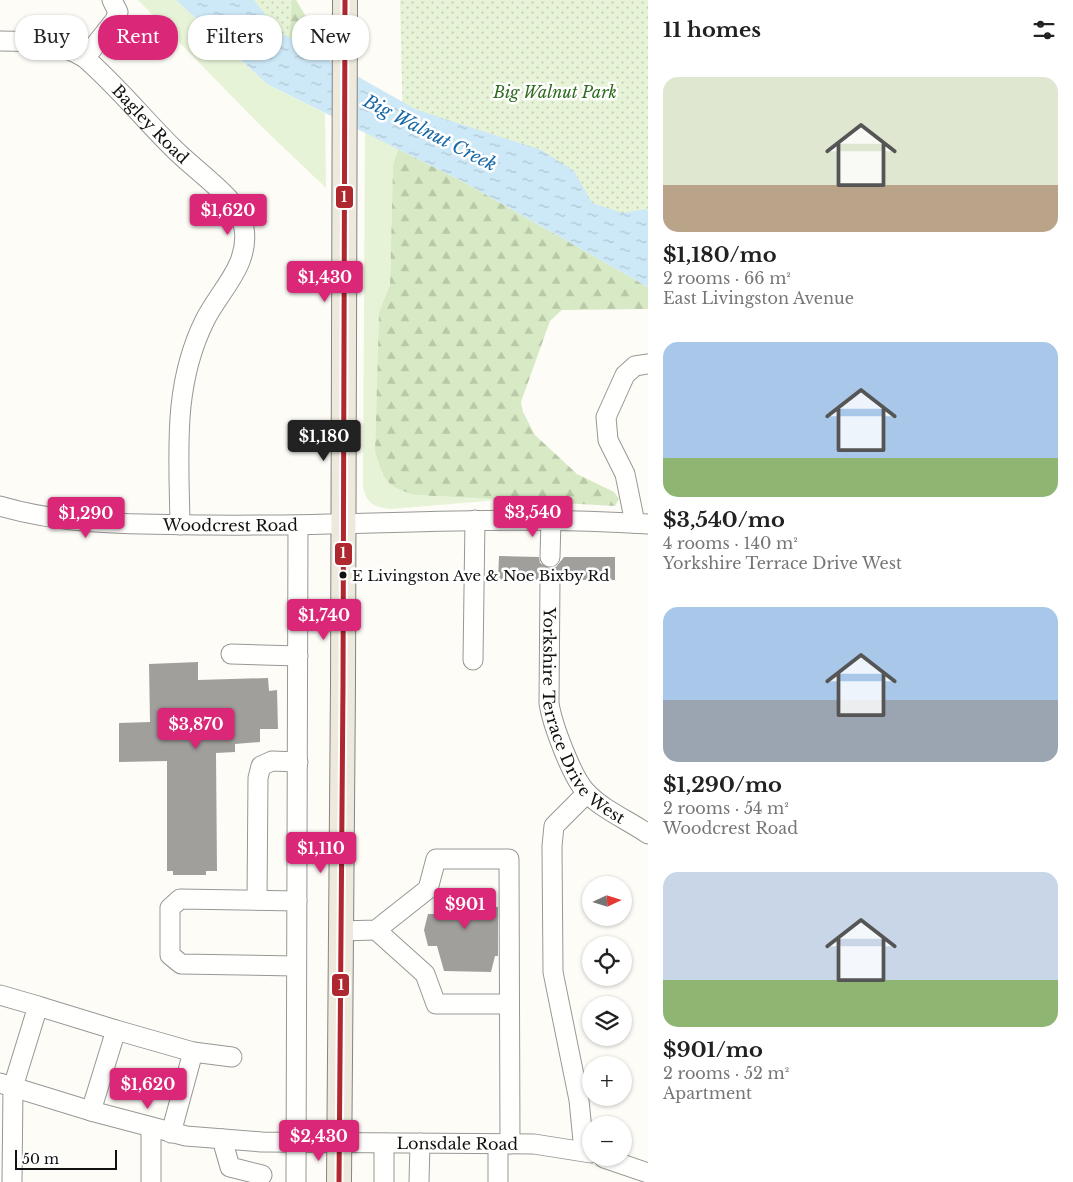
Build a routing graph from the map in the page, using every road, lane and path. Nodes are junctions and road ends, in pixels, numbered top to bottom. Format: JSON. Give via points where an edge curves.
{"nodes":[{"id":1,"x":112,"y":0,"type":"edge"},
{"id":2,"x":345,"y":0,"type":"edge"},
{"id":3,"x":0,"y":41,"type":"edge"},
{"id":4,"x":15,"y":41,"type":"edge"},
{"id":5,"x":88,"y":54,"type":"edge"},
{"id":6,"x":87,"y":60,"type":"edge"},
{"id":7,"x":648,"y":364,"type":"edge"},
{"id":8,"x":0,"y":506,"type":"edge"},
{"id":9,"x":475,"y":520,"type":"junction"},
{"id":10,"x":550,"y":520,"type":"junction"},
{"id":11,"x":343,"y":524,"type":"junction"},
{"id":12,"x":641,"y":524,"type":"edge"},
{"id":13,"x":180,"y":525,"type":"junction"},
{"id":14,"x":298,"y":526,"type":"junction"},
{"id":15,"x":550,"y":557,"type":"dead end"},
{"id":16,"x":550,"y":579,"type":"dead end"},
{"id":17,"x":231,"y":654,"type":"dead end"},
{"id":18,"x":298,"y":656,"type":"junction"},
{"id":19,"x":473,"y":660,"type":"dead end"},
{"id":20,"x":298,"y":762,"type":"junction"},
{"id":21,"x":587,"y":793,"type":"junction"},
{"id":22,"x":648,"y":834,"type":"edge"},
{"id":23,"x":257,"y":900,"type":"junction"},
{"id":24,"x":296,"y":901,"type":"junction"},
{"id":25,"x":376,"y":930,"type":"junction"},
{"id":26,"x":340,"y":931,"type":"junction"},
{"id":27,"x":296,"y":966,"type":"junction"},
{"id":28,"x":0,"y":995,"type":"edge"},
{"id":29,"x":509,"y":1004,"type":"junction"},
{"id":30,"x":38,"y":1006,"type":"junction"},
{"id":31,"x":116,"y":1030,"type":"junction"},
{"id":32,"x":193,"y":1052,"type":"junction"},
{"id":33,"x":232,"y":1058,"type":"dead end"},
{"id":34,"x":6,"y":1085,"type":"edge"},
{"id":35,"x":91,"y":1111,"type":"junction"},
{"id":36,"x":582,"y":1117,"type":"edge"},
{"id":37,"x":151,"y":1128,"type":"junction"},
{"id":38,"x":171,"y":1133,"type":"junction"},
{"id":39,"x":222,"y":1139,"type":"junction"},
{"id":40,"x":262,"y":1142,"type":"junction"},
{"id":41,"x":296,"y":1142,"type":"junction"},
{"id":42,"x":339,"y":1142,"type":"junction"},
{"id":43,"x":384,"y":1143,"type":"junction"},
{"id":44,"x":420,"y":1143,"type":"junction"},
{"id":45,"x":504,"y":1144,"type":"junction"},
{"id":46,"x":582,"y":1151,"type":"edge"},
{"id":47,"x":627,"y":1166,"type":"edge"},
{"id":48,"x":648,"y":1173,"type":"edge"},
{"id":49,"x":262,"y":1178,"type":"edge"},
{"id":50,"x":12,"y":1182,"type":"edge"},
{"id":51,"x":151,"y":1182,"type":"edge"},
{"id":52,"x":296,"y":1182,"type":"edge"},
{"id":53,"x":339,"y":1182,"type":"edge"},
{"id":54,"x":384,"y":1182,"type":"edge"},
{"id":55,"x":419,"y":1182,"type":"edge"},
{"id":56,"x":498,"y":1182,"type":"edge"}],
"edges":[{"from":1,"to":5,"type":"street","via":[[118,12]]},
{"from":2,"to":11,"type":"main road"},
{"from":3,"to":4,"type":"street","name":"Bagley Road"},
{"from":6,"to":13,"type":"street","name":"Bagley Road","via":[[173,148],[229,199],[244,226],[245,247],[239,264],[206,318],[186,369],[179,425]]},
{"from":7,"to":12,"type":"street","via":[[636,366],[625,375],[606,417],[608,440],[625,474]]},
{"from":8,"to":13,"type":"street","name":"Woodcrest Road","via":[[38,516],[96,523]]},
{"from":9,"to":10,"type":"street","name":"Woodcrest Road"},
{"from":9,"to":11,"type":"street","name":"Woodcrest Road"},
{"from":9,"to":19,"type":"street"},
{"from":10,"to":12,"type":"street","name":"Woodcrest Road"},
{"from":10,"to":15,"type":"street"},
{"from":11,"to":14,"type":"street","name":"Woodcrest Road"},
{"from":11,"to":26,"type":"main road"},
{"from":13,"to":14,"type":"street","name":"Woodcrest Road"},
{"from":14,"to":18,"type":"street"},
{"from":16,"to":21,"type":"street","name":"Yorkshire Terrace Drive West","via":[[549,703],[574,773]]},
{"from":17,"to":18,"type":"street"},
{"from":18,"to":20,"type":"street"},
{"from":20,"to":23,"type":"street","via":[[272,761],[261,766],[258,778]]},
{"from":20,"to":24,"type":"street"},
{"from":21,"to":22,"type":"street","name":"Yorkshire Terrace Drive West"},
{"from":21,"to":36,"type":"street","via":[[554,826],[552,846],[553,972]]},
{"from":23,"to":24,"type":"street"},
{"from":23,"to":27,"type":"street","via":[[180,899],[170,908],[170,955],[181,964]]},
{"from":24,"to":27,"type":"street"},
{"from":25,"to":26,"type":"street"},
{"from":25,"to":29,"type":"street","via":[[425,974],[436,1004]]},
{"from":25,"to":29,"type":"street","via":[[428,889],[436,860],[509,859]]},
{"from":26,"to":42,"type":"main road"},
{"from":27,"to":41,"type":"street"},
{"from":28,"to":30,"type":"street"},
{"from":29,"to":45,"type":"street"},
{"from":30,"to":31,"type":"street"},
{"from":30,"to":34,"type":"street"},
{"from":31,"to":32,"type":"street"},
{"from":31,"to":35,"type":"street"},
{"from":32,"to":33,"type":"street"},
{"from":32,"to":38,"type":"street"},
{"from":34,"to":35,"type":"street","name":"Lonsdale Road"},
{"from":34,"to":50,"type":"street"},
{"from":35,"to":37,"type":"street","name":"Lonsdale Road"},
{"from":37,"to":38,"type":"street","name":"Lonsdale Road"},
{"from":37,"to":51,"type":"street"},
{"from":38,"to":39,"type":"street","name":"Lonsdale Road"},
{"from":39,"to":40,"type":"street","name":"Lonsdale Road"},
{"from":39,"to":49,"type":"street","via":[[230,1167]]},
{"from":40,"to":41,"type":"street","name":"Lonsdale Road"},
{"from":40,"to":49,"type":"street"},
{"from":41,"to":42,"type":"street","name":"Lonsdale Road"},
{"from":41,"to":52,"type":"street"},
{"from":42,"to":43,"type":"street","name":"Lonsdale Road"},
{"from":42,"to":53,"type":"main road"},
{"from":43,"to":44,"type":"street","name":"Lonsdale Road"},
{"from":43,"to":54,"type":"street"},
{"from":44,"to":45,"type":"street","name":"Lonsdale Road"},
{"from":44,"to":55,"type":"street"},
{"from":45,"to":46,"type":"street","name":"Lonsdale Road","via":[[534,1144]]},
{"from":45,"to":56,"type":"street"},
{"from":47,"to":48,"type":"street"}]}
